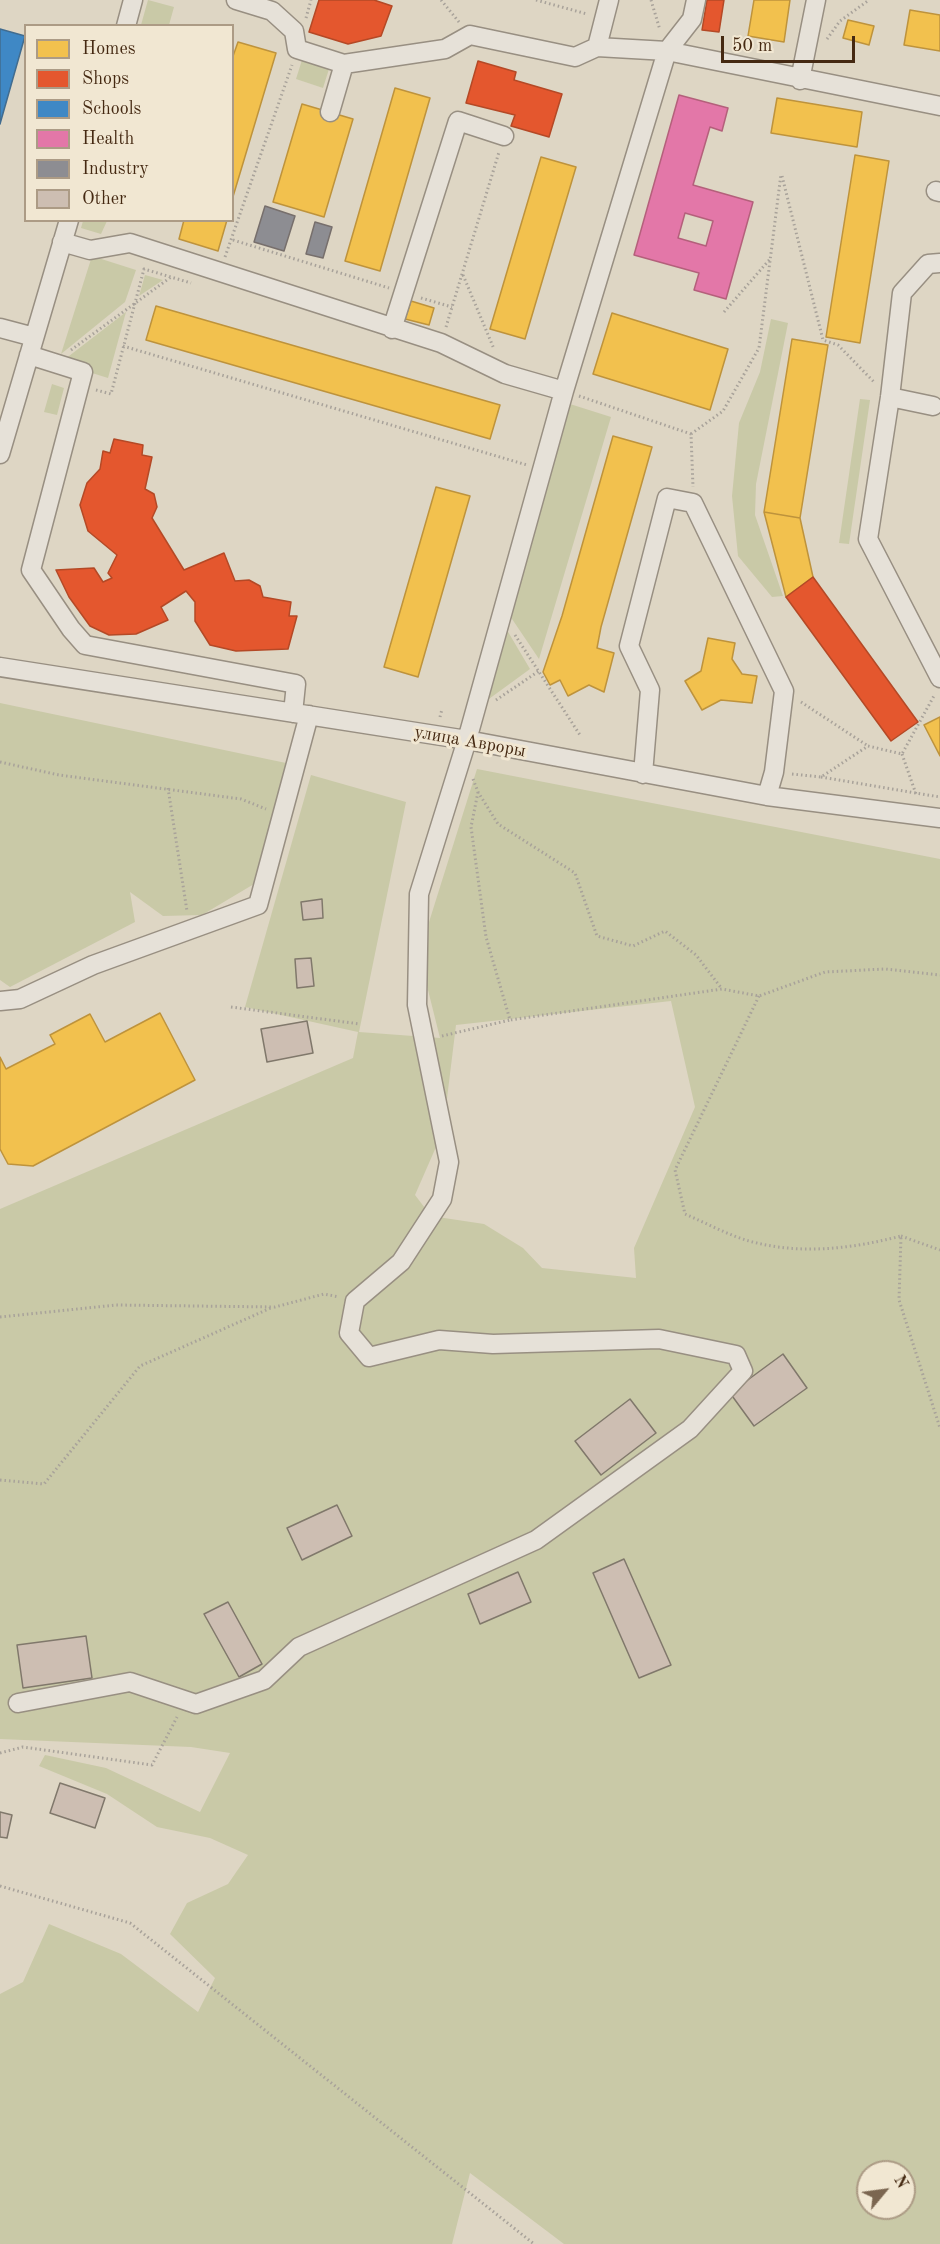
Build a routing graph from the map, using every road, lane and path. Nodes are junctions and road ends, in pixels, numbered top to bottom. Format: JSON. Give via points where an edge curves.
{"nodes":[{"id":1,"x":133,"y":0,"type":"edge"},
{"id":2,"x":236,"y":0,"type":"edge"},
{"id":3,"x":311,"y":0,"type":"edge"},
{"id":4,"x":441,"y":0,"type":"edge"},
{"id":5,"x":536,"y":0,"type":"edge"},
{"id":6,"x":609,"y":0,"type":"edge"},
{"id":7,"x":651,"y":0,"type":"edge"},
{"id":8,"x":696,"y":0,"type":"edge"},
{"id":9,"x":816,"y":0,"type":"edge"},
{"id":10,"x":869,"y":0,"type":"edge"},
{"id":11,"x":274,"y":6,"type":"edge"},
{"id":12,"x":604,"y":19,"type":"junction"},
{"id":13,"x":306,"y":20,"type":"dead end"},
{"id":14,"x":127,"y":24,"type":"edge"},
{"id":15,"x":470,"y":35,"type":"junction"},
{"id":16,"x":827,"y":40,"type":"dead end"},
{"id":17,"x":597,"y":47,"type":"junction"},
{"id":18,"x":297,"y":49,"type":"junction"},
{"id":19,"x":667,"y":51,"type":"junction"},
{"id":20,"x":344,"y":64,"type":"junction"},
{"id":21,"x":800,"y":80,"type":"junction"},
{"id":22,"x":940,"y":106,"type":"edge"},
{"id":23,"x":330,"y":112,"type":"dead end"},
{"id":24,"x":504,"y":136,"type":"joint"},
{"id":25,"x":68,"y":222,"type":"edge"},
{"id":26,"x":233,"y":240,"type":"junction"},
{"id":27,"x":62,"y":242,"type":"junction"},
{"id":28,"x":770,"y":259,"type":"junction"},
{"id":29,"x":940,"y":263,"type":"edge"},
{"id":30,"x":218,"y":272,"type":"junction"},
{"id":31,"x":462,"y":273,"type":"junction"},
{"id":32,"x":171,"y":277,"type":"junction"},
{"id":33,"x":192,"y":284,"type":"dead end"},
{"id":34,"x":405,"y":293,"type":"junction"},
{"id":35,"x":134,"y":303,"type":"junction"},
{"id":36,"x":452,"y":307,"type":"junction"},
{"id":37,"x":724,"y":312,"type":"dead end"},
{"id":38,"x":0,"y":328,"type":"edge"},
{"id":39,"x":392,"y":329,"type":"junction"},
{"id":40,"x":441,"y":343,"type":"junction"},
{"id":41,"x":32,"y":346,"type":"junction"},
{"id":42,"x":123,"y":346,"type":"junction"},
{"id":43,"x":54,"y":363,"type":"junction"},
{"id":44,"x":505,"y":374,"type":"junction"},
{"id":45,"x":79,"y":386,"type":"junction"},
{"id":46,"x":564,"y":391,"type":"junction"},
{"id":47,"x":890,"y":397,"type":"junction"},
{"id":48,"x":933,"y":406,"type":"dead end"},
{"id":49,"x":691,"y":434,"type":"junction"},
{"id":50,"x":0,"y":454,"type":"edge"},
{"id":51,"x":543,"y":470,"type":"junction"},
{"id":52,"x":693,"y":503,"type":"junction"},
{"id":53,"x":502,"y":616,"type":"junction"},
{"id":54,"x":0,"y":667,"type":"edge"},
{"id":55,"x":539,"y":671,"type":"junction"},
{"id":56,"x":940,"y":678,"type":"edge"},
{"id":57,"x":940,"y":685,"type":"edge"},
{"id":58,"x":784,"y":691,"type":"junction"},
{"id":59,"x":301,"y":714,"type":"junction"},
{"id":60,"x":474,"y":714,"type":"junction"},
{"id":61,"x":580,"y":735,"type":"dead end"},
{"id":62,"x":467,"y":740,"type":"junction"},
{"id":63,"x":867,"y":746,"type":"junction"},
{"id":64,"x":902,"y":754,"type":"junction"},
{"id":65,"x":0,"y":762,"type":"edge"},
{"id":66,"x":774,"y":772,"type":"junction"},
{"id":67,"x":643,"y":774,"type":"junction"},
{"id":68,"x":821,"y":777,"type":"junction"},
{"id":69,"x":168,"y":788,"type":"junction"},
{"id":70,"x":916,"y":794,"type":"junction"},
{"id":71,"x":767,"y":796,"type":"junction"},
{"id":72,"x":940,"y":797,"type":"edge"},
{"id":73,"x":283,"y":816,"type":"junction"},
{"id":74,"x":940,"y":818,"type":"edge"},
{"id":75,"x":190,"y":928,"type":"junction"},
{"id":76,"x":940,"y":975,"type":"edge"},
{"id":77,"x":722,"y":989,"type":"junction"},
{"id":78,"x":759,"y":996,"type":"junction"},
{"id":79,"x":0,"y":1001,"type":"edge"},
{"id":80,"x":231,"y":1007,"type":"dead end"},
{"id":81,"x":510,"y":1020,"type":"junction"},
{"id":82,"x":360,"y":1024,"type":"dead end"},
{"id":83,"x":424,"y":1042,"type":"junction"},
{"id":84,"x":901,"y":1236,"type":"junction"},
{"id":85,"x":940,"y":1250,"type":"edge"},
{"id":86,"x":355,"y":1301,"type":"junction"},
{"id":87,"x":275,"y":1307,"type":"junction"},
{"id":88,"x":0,"y":1317,"type":"edge"},
{"id":89,"x":940,"y":1428,"type":"edge"},
{"id":90,"x":0,"y":1480,"type":"edge"},
{"id":91,"x":185,"y":1702,"type":"junction"},
{"id":92,"x":18,"y":1703,"type":"dead end"},
{"id":93,"x":0,"y":1753,"type":"edge"},
{"id":94,"x":0,"y":1886,"type":"edge"},
{"id":95,"x":534,"y":2244,"type":"edge"}],
"edges":[{"from":1,"to":14,"type":"street"},
{"from":2,"to":11,"type":"street"},
{"from":3,"to":13,"type":"path"},
{"from":4,"to":15,"type":"path"},
{"from":5,"to":12,"type":"path"},
{"from":6,"to":12,"type":"street"},
{"from":7,"to":19,"type":"path"},
{"from":8,"to":19,"type":"street","via":[[692,19]]},
{"from":9,"to":21,"type":"street"},
{"from":10,"to":16,"type":"path","via":[[840,21]]},
{"from":11,"to":18,"type":"street","via":[[294,31]]},
{"from":12,"to":17,"type":"street"},
{"from":15,"to":17,"type":"street","via":[[575,57]]},
{"from":15,"to":20,"type":"street","via":[[445,49]]},
{"from":17,"to":19,"type":"street"},
{"from":18,"to":20,"type":"street"},
{"from":18,"to":26,"type":"path"},
{"from":19,"to":21,"type":"street"},
{"from":19,"to":46,"type":"street"},
{"from":20,"to":23,"type":"street"},
{"from":21,"to":22,"type":"street"},
{"from":24,"to":31,"type":"path"},
{"from":24,"to":34,"type":"street","via":[[458,120]]},
{"from":25,"to":27,"type":"street"},
{"from":26,"to":30,"type":"path"},
{"from":26,"to":34,"type":"path"},
{"from":27,"to":30,"type":"street","via":[[90,250],[130,243]]},
{"from":27,"to":41,"type":"street"},
{"from":28,"to":37,"type":"path"},
{"from":28,"to":47,"type":"path","via":[[781,174],[823,340],[838,345]]},
{"from":28,"to":49,"type":"path","via":[[759,348],[723,411]]},
{"from":29,"to":47,"type":"street","via":[[928,264],[902,293]]},
{"from":30,"to":39,"type":"street"},
{"from":31,"to":36,"type":"path"},
{"from":31,"to":44,"type":"path"},
{"from":32,"to":33,"type":"path"},
{"from":32,"to":35,"type":"path"},
{"from":32,"to":35,"type":"path","via":[[144,269]]},
{"from":34,"to":36,"type":"path"},
{"from":34,"to":39,"type":"street"},
{"from":35,"to":42,"type":"path"},
{"from":35,"to":43,"type":"path"},
{"from":36,"to":40,"type":"path"},
{"from":38,"to":41,"type":"street"},
{"from":39,"to":40,"type":"street"},
{"from":40,"to":44,"type":"street"},
{"from":41,"to":43,"type":"street"},
{"from":41,"to":50,"type":"street"},
{"from":42,"to":45,"type":"path","via":[[111,394]]},
{"from":42,"to":51,"type":"path"},
{"from":43,"to":45,"type":"street","via":[[83,372]]},
{"from":44,"to":46,"type":"street"},
{"from":45,"to":59,"type":"street","via":[[31,570],[70,629],[85,645],[296,684]]},
{"from":46,"to":49,"type":"path"},
{"from":46,"to":51,"type":"street"},
{"from":47,"to":48,"type":"street"},
{"from":47,"to":56,"type":"street","via":[[868,539]]},
{"from":49,"to":52,"type":"path"},
{"from":51,"to":53,"type":"street"},
{"from":52,"to":58,"type":"street"},
{"from":52,"to":67,"type":"street","via":[[667,498],[629,646],[650,690]]},
{"from":53,"to":55,"type":"path"},
{"from":53,"to":60,"type":"street"},
{"from":54,"to":59,"type":"street","name":"улица Авроры"},
{"from":55,"to":60,"type":"path"},
{"from":55,"to":61,"type":"path"},
{"from":57,"to":64,"type":"path"},
{"from":58,"to":63,"type":"path"},
{"from":58,"to":66,"type":"street"},
{"from":59,"to":62,"type":"street","name":"улица Авроры"},
{"from":59,"to":73,"type":"street"},
{"from":60,"to":62,"type":"street"},
{"from":62,"to":67,"type":"street","name":"улица Авроры"},
{"from":62,"to":83,"type":"street","via":[[419,894],[417,1005]]},
{"from":63,"to":64,"type":"path"},
{"from":63,"to":68,"type":"path"},
{"from":64,"to":70,"type":"path"},
{"from":65,"to":69,"type":"path","via":[[59,775]]},
{"from":66,"to":68,"type":"path"},
{"from":66,"to":71,"type":"street"},
{"from":67,"to":71,"type":"street","name":"улица Авроры"},
{"from":68,"to":70,"type":"path"},
{"from":69,"to":73,"type":"path","via":[[240,799]]},
{"from":69,"to":75,"type":"path"},
{"from":70,"to":72,"type":"path"},
{"from":71,"to":74,"type":"street","name":"улица Авроры"},
{"from":73,"to":75,"type":"street","via":[[258,905]]},
{"from":75,"to":79,"type":"street","via":[[93,965],[20,999]]},
{"from":76,"to":78,"type":"path","via":[[885,969],[825,972]]},
{"from":77,"to":78,"type":"path"},
{"from":77,"to":81,"type":"path"},
{"from":77,"to":81,"type":"path","via":[[696,955],[665,931],[633,946],[597,936],[575,873],[498,824],[478,792],[471,827],[486,936]]},
{"from":78,"to":84,"type":"path","via":[[675,1170],[685,1214],[749,1241],[804,1251]]},
{"from":80,"to":82,"type":"path"},
{"from":81,"to":83,"type":"path"},
{"from":83,"to":86,"type":"street","via":[[449,1162],[442,1199],[401,1262]]},
{"from":84,"to":85,"type":"path"},
{"from":84,"to":89,"type":"path","via":[[899,1300]]},
{"from":86,"to":87,"type":"path","via":[[324,1294]]},
{"from":86,"to":91,"type":"street","via":[[349,1333],[369,1357],[439,1340],[493,1344],[659,1339],[736,1355],[744,1371],[690,1429],[536,1540],[299,1647],[264,1680],[196,1704]]},
{"from":87,"to":88,"type":"path","via":[[116,1305]]},
{"from":87,"to":90,"type":"path","via":[[140,1366],[44,1484]]},
{"from":91,"to":92,"type":"street","via":[[130,1682]]},
{"from":91,"to":93,"type":"path","via":[[153,1765],[23,1747]]},
{"from":94,"to":95,"type":"path","via":[[130,1923]]}]}
